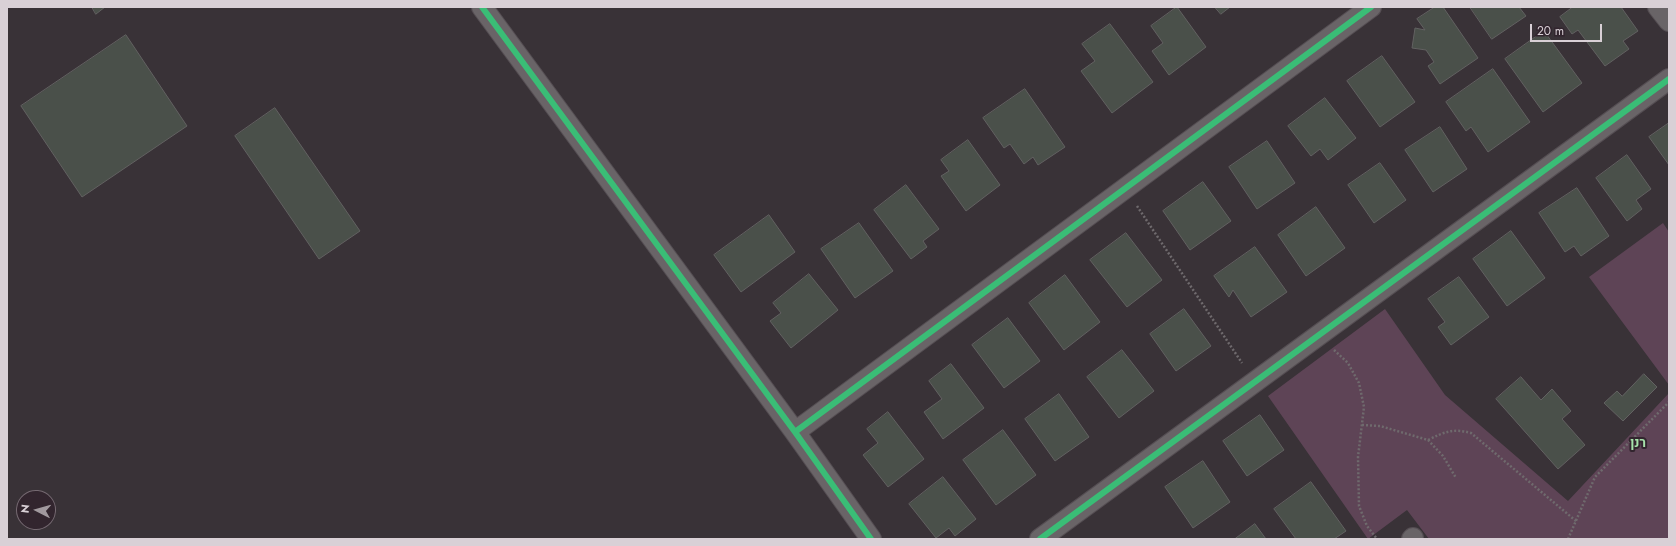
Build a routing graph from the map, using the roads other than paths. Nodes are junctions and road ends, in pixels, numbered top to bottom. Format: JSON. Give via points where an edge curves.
{"nodes":[{"id":1,"x":482,"y":7,"type":"edge"},
{"id":2,"x":1371,"y":7,"type":"edge"},
{"id":3,"x":1658,"y":7,"type":"edge"},
{"id":4,"x":1669,"y":21,"type":"edge"},
{"id":5,"x":1669,"y":78,"type":"edge"},
{"id":6,"x":795,"y":432,"type":"junction"},
{"id":7,"x":871,"y":539,"type":"edge"},
{"id":8,"x":1040,"y":539,"type":"edge"}],
"edges":[{"from":1,"to":6,"type":"street"},
{"from":2,"to":6,"type":"street"},
{"from":3,"to":4,"type":"street"},
{"from":5,"to":8,"type":"street"},
{"from":6,"to":7,"type":"street"}]}
